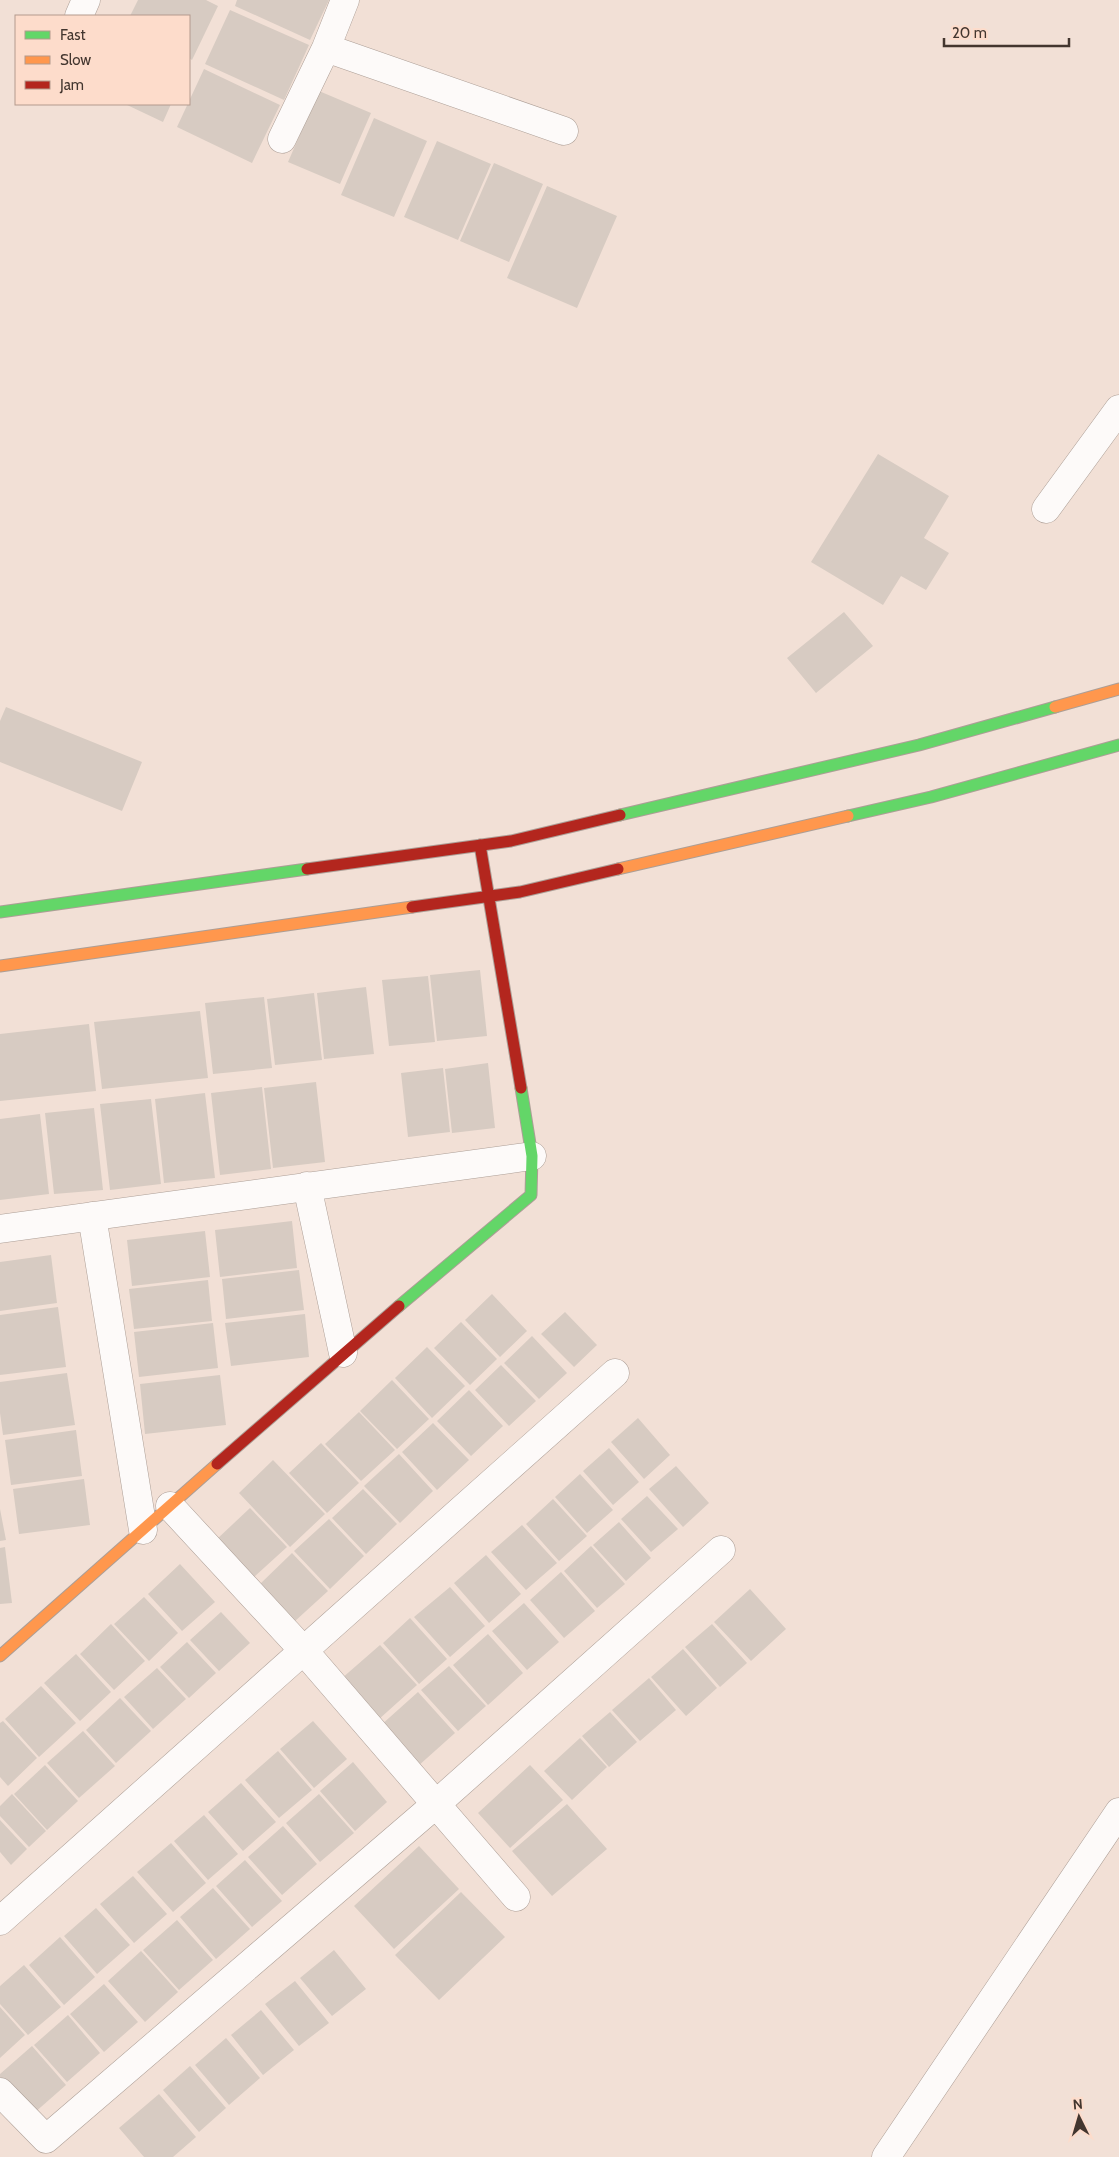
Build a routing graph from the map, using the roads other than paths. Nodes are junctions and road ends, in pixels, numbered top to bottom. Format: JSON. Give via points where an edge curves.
{"nodes":[{"id":1,"x":86,"y":0,"type":"edge"},
{"id":2,"x":345,"y":0,"type":"edge"},
{"id":3,"x":79,"y":15,"type":"edge"},
{"id":4,"x":326,"y":48,"type":"junction"},
{"id":5,"x":564,"y":131,"type":"dead end"},
{"id":6,"x":282,"y":139,"type":"dead end"},
{"id":7,"x":1119,"y":409,"type":"edge"},
{"id":8,"x":1046,"y":510,"type":"dead end"},
{"id":9,"x":1119,"y":690,"type":"edge"},
{"id":10,"x":1119,"y":745,"type":"edge"},
{"id":11,"x":480,"y":845,"type":"junction"},
{"id":12,"x":489,"y":897,"type":"junction"},
{"id":13,"x":0,"y":912,"type":"edge"},
{"id":14,"x":0,"y":966,"type":"edge"},
{"id":15,"x":532,"y":1156,"type":"junction"},
{"id":16,"x":307,"y":1186,"type":"junction"},
{"id":17,"x":92,"y":1216,"type":"junction"},
{"id":18,"x":0,"y":1229,"type":"edge"},
{"id":19,"x":343,"y":1353,"type":"junction"},
{"id":20,"x":614,"y":1373,"type":"dead end"},
{"id":21,"x":170,"y":1506,"type":"junction"},
{"id":22,"x":143,"y":1530,"type":"junction"},
{"id":23,"x":721,"y":1550,"type":"dead end"},
{"id":24,"x":304,"y":1651,"type":"junction"},
{"id":25,"x":0,"y":1656,"type":"edge"},
{"id":26,"x":435,"y":1805,"type":"junction"},
{"id":27,"x":1119,"y":1812,"type":"edge"},
{"id":28,"x":516,"y":1897,"type":"dead end"},
{"id":29,"x":4,"y":1915,"type":"edge"},
{"id":30,"x":0,"y":2092,"type":"edge"},
{"id":31,"x":886,"y":2157,"type":"edge"}],
"edges":[{"from":1,"to":3,"type":"street"},
{"from":2,"to":4,"type":"street"},
{"from":4,"to":5,"type":"street"},
{"from":4,"to":6,"type":"street"},
{"from":7,"to":8,"type":"street"},
{"from":9,"to":11,"type":"main road","via":[[918,745]]},
{"from":10,"to":12,"type":"main road","via":[[931,797]]},
{"from":11,"to":12,"type":"main road"},
{"from":11,"to":13,"type":"main road"},
{"from":12,"to":14,"type":"main road"},
{"from":12,"to":15,"type":"main road"},
{"from":15,"to":16,"type":"street"},
{"from":15,"to":19,"type":"main road","via":[[532,1195]]},
{"from":16,"to":17,"type":"street"},
{"from":16,"to":19,"type":"street"},
{"from":17,"to":18,"type":"street"},
{"from":17,"to":22,"type":"street"},
{"from":19,"to":21,"type":"main road"},
{"from":20,"to":24,"type":"street"},
{"from":21,"to":22,"type":"main road"},
{"from":21,"to":24,"type":"street"},
{"from":22,"to":25,"type":"main road"},
{"from":23,"to":26,"type":"street"},
{"from":24,"to":26,"type":"street"},
{"from":24,"to":29,"type":"street"},
{"from":26,"to":28,"type":"street"},
{"from":26,"to":30,"type":"street","via":[[46,2140]]},
{"from":27,"to":31,"type":"street"}]}
